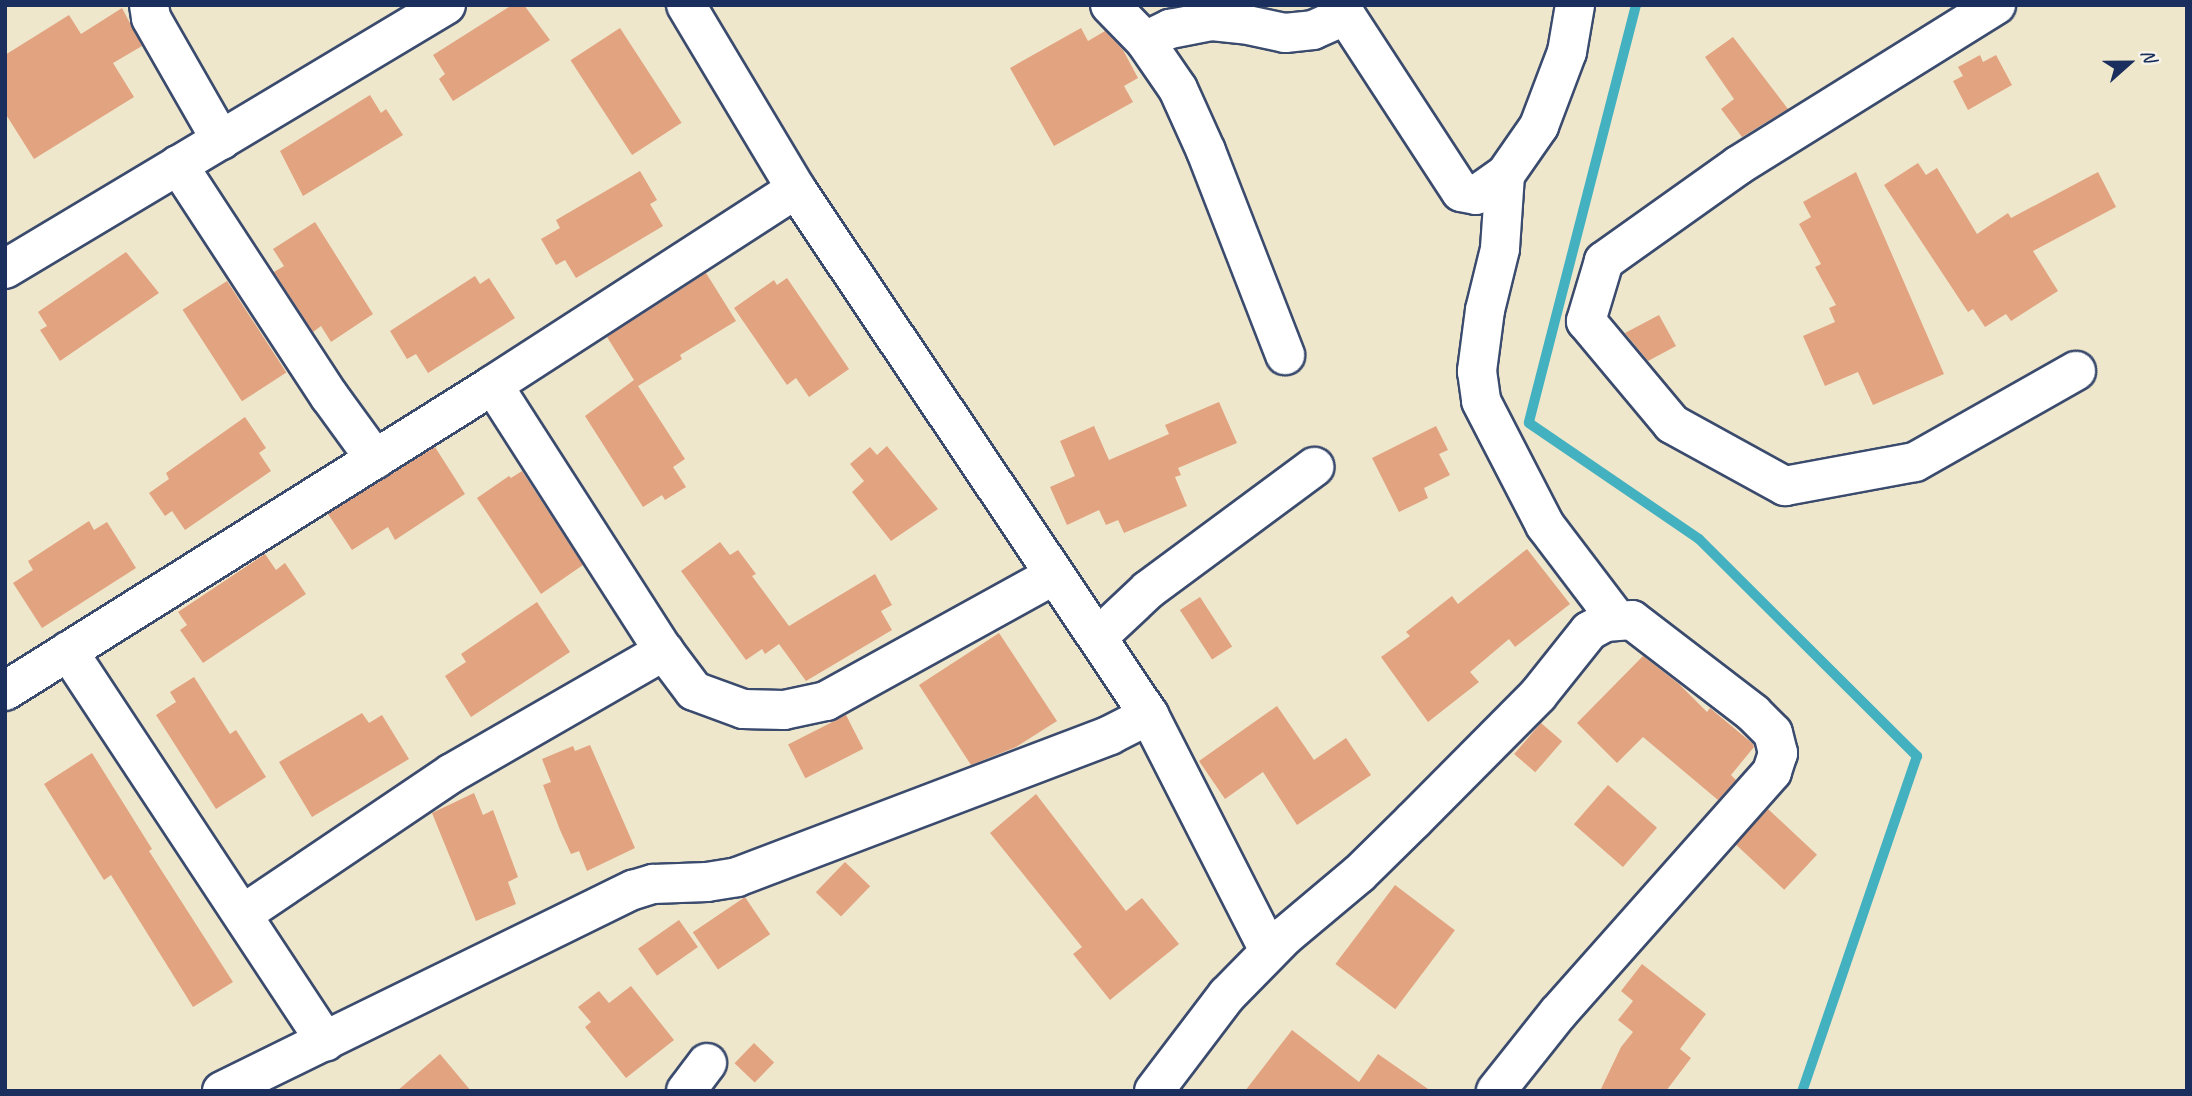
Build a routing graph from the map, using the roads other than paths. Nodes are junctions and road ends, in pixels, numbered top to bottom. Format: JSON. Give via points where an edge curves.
{"nodes":[{"id":1,"x":149,"y":5,"type":"edge"},
{"id":2,"x":446,"y":5,"type":"edge"},
{"id":3,"x":686,"y":5,"type":"edge"},
{"id":4,"x":1110,"y":5,"type":"edge"},
{"id":5,"x":1575,"y":5,"type":"edge"},
{"id":6,"x":1996,"y":5,"type":"edge"},
{"id":7,"x":1343,"y":10,"type":"edge"},
{"id":8,"x":1144,"y":41,"type":"junction"},
{"id":9,"x":221,"y":140,"type":"junction"},
{"id":10,"x":178,"y":165,"type":"junction"},
{"id":11,"x":1505,"y":175,"type":"junction"},
{"id":12,"x":796,"y":189,"type":"junction"},
{"id":13,"x":8,"y":261,"type":"edge"},
{"id":14,"x":1285,"y":355,"type":"dead end"},
{"id":15,"x":2077,"y":371,"type":"dead end"},
{"id":16,"x":493,"y":386,"type":"junction"},
{"id":17,"x":375,"y":459,"type":"junction"},
{"id":18,"x":1314,"y":467,"type":"dead end"},
{"id":19,"x":1054,"y":575,"type":"junction"},
{"id":20,"x":1617,"y":620,"type":"junction"},
{"id":21,"x":1098,"y":637,"type":"junction"},
{"id":22,"x":68,"y":651,"type":"junction"},
{"id":23,"x":664,"y":651,"type":"junction"},
{"id":24,"x":5,"y":691,"type":"edge"},
{"id":25,"x":1149,"y":715,"type":"junction"},
{"id":26,"x":243,"y":914,"type":"junction"},
{"id":27,"x":1269,"y":951,"type":"junction"},
{"id":28,"x":326,"y":1042,"type":"junction"},
{"id":29,"x":222,"y":1091,"type":"edge"},
{"id":30,"x":1154,"y":1091,"type":"edge"},
{"id":31,"x":1496,"y":1091,"type":"edge"}],
"edges":[{"from":1,"to":9,"type":"street","via":[[151,18]]},
{"from":2,"to":9,"type":"street"},
{"from":3,"to":12,"type":"street"},
{"from":4,"to":8,"type":"street"},
{"from":5,"to":11,"type":"street","via":[[1567,52],[1539,126]]},
{"from":6,"to":15,"type":"street","via":[[1739,165],[1604,261],[1586,321],[1672,424],[1785,486],[1915,462]]},
{"from":7,"to":8,"type":"street","via":[[1313,30],[1285,33],[1212,21],[1170,29]]},
{"from":7,"to":11,"type":"street","via":[[1461,192],[1476,195]]},
{"from":8,"to":14,"type":"street","via":[[1178,89],[1206,151]]},
{"from":9,"to":10,"type":"street"},
{"from":10,"to":13,"type":"street"},
{"from":10,"to":17,"type":"street"},
{"from":11,"to":20,"type":"street","via":[[1500,249],[1477,371],[1481,401],[1545,525]]},
{"from":12,"to":16,"type":"street"},
{"from":12,"to":19,"type":"street"},
{"from":16,"to":17,"type":"street"},
{"from":16,"to":23,"type":"street"},
{"from":17,"to":22,"type":"street"},
{"from":18,"to":21,"type":"street","via":[[1148,590]]},
{"from":19,"to":21,"type":"street"},
{"from":19,"to":23,"type":"street","via":[[825,701],[784,710],[743,709],[694,691]]},
{"from":20,"to":27,"type":"street","via":[[1590,631],[1538,695],[1415,820]]},
{"from":20,"to":31,"type":"street","via":[[1632,620],[1647,630],[1753,713],[1773,733],[1778,753],[1772,772],[1558,1013]]},
{"from":21,"to":25,"type":"street"},
{"from":22,"to":24,"type":"street"},
{"from":22,"to":26,"type":"street"},
{"from":23,"to":26,"type":"street","via":[[452,773]]},
{"from":25,"to":27,"type":"street"},
{"from":25,"to":28,"type":"street","via":[[1110,735],[737,877],[633,890]]},
{"from":26,"to":28,"type":"street"},
{"from":27,"to":30,"type":"street","via":[[1227,995]]},
{"from":28,"to":29,"type":"street"}]}
